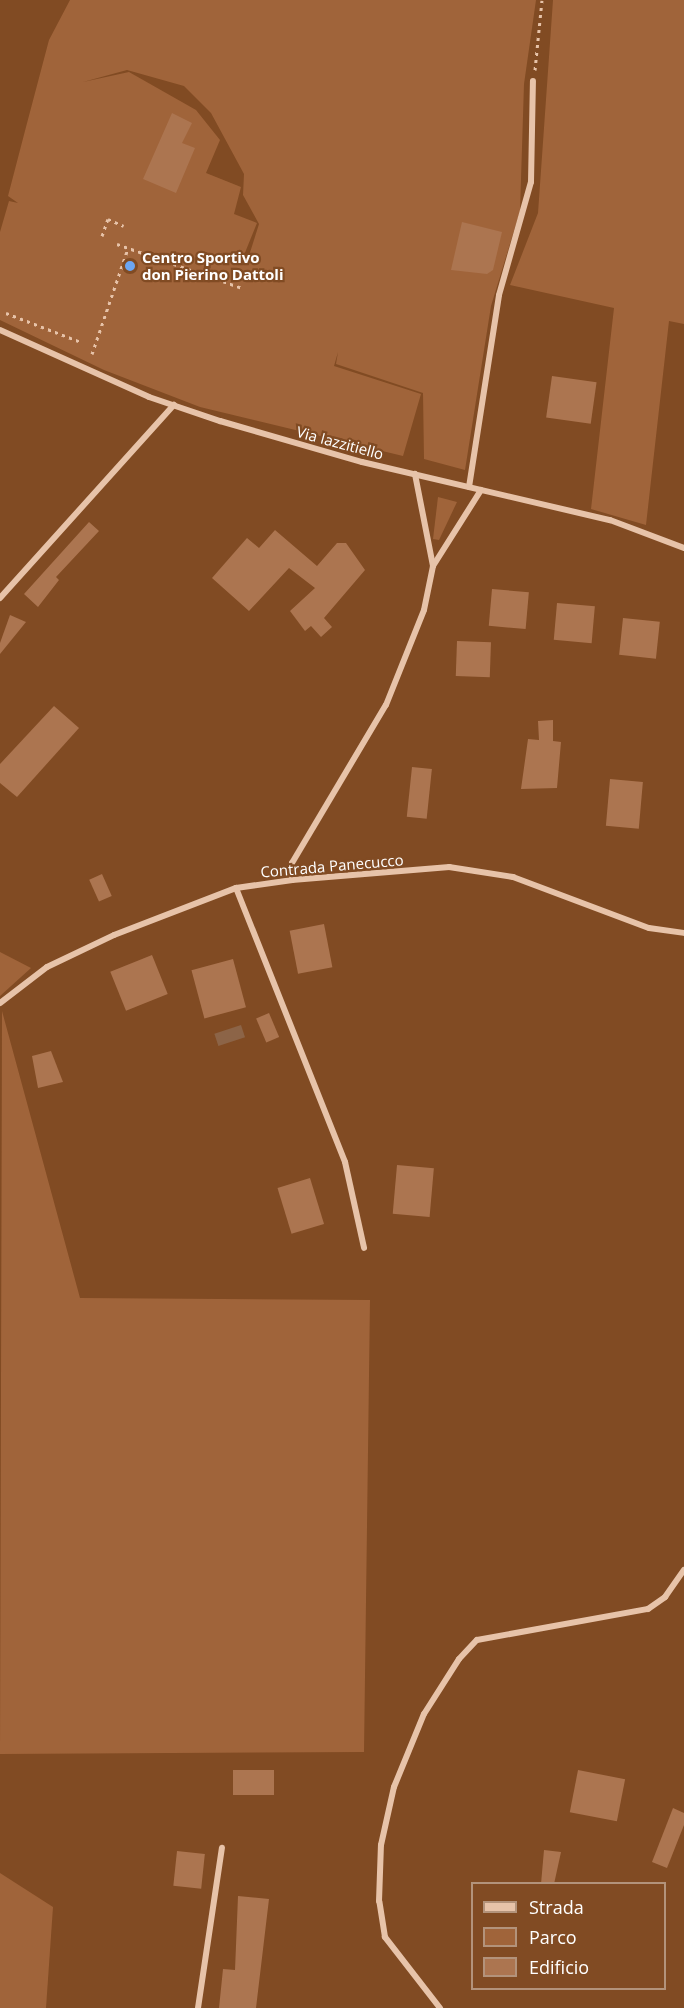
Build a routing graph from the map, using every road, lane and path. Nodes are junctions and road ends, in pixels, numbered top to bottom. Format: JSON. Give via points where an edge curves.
{"nodes":[{"id":1,"x":542,"y":0,"type":"edge"},
{"id":2,"x":533,"y":81,"type":"joint"},
{"id":3,"x":124,"y":226,"type":"dead end"},
{"id":4,"x":102,"y":237,"type":"dead end"},
{"id":5,"x":117,"y":244,"type":"dead end"},
{"id":6,"x":128,"y":248,"type":"junction"},
{"id":7,"x":242,"y":288,"type":"dead end"},
{"id":8,"x":6,"y":313,"type":"dead end"},
{"id":9,"x":0,"y":330,"type":"edge"},
{"id":10,"x":81,"y":342,"type":"dead end"},
{"id":11,"x":92,"y":354,"type":"dead end"},
{"id":12,"x":174,"y":405,"type":"junction"},
{"id":13,"x":415,"y":474,"type":"junction"},
{"id":14,"x":469,"y":487,"type":"junction"},
{"id":15,"x":481,"y":490,"type":"junction"},
{"id":16,"x":684,"y":548,"type":"edge"},
{"id":17,"x":433,"y":566,"type":"junction"},
{"id":18,"x":0,"y":597,"type":"edge"},
{"id":19,"x":292,"y":880,"type":"junction"},
{"id":20,"x":236,"y":888,"type":"junction"},
{"id":21,"x":684,"y":933,"type":"edge"},
{"id":22,"x":0,"y":1003,"type":"edge"},
{"id":23,"x":364,"y":1248,"type":"dead end"},
{"id":24,"x":684,"y":1570,"type":"edge"},
{"id":25,"x":222,"y":1848,"type":"dead end"},
{"id":26,"x":198,"y":2008,"type":"edge"},
{"id":27,"x":440,"y":2008,"type":"edge"}],
"edges":[{"from":1,"to":2,"type":"path"},
{"from":2,"to":14,"type":"street","via":[[531,182],[499,295]]},
{"from":3,"to":4,"type":"path","via":[[108,219]]},
{"from":5,"to":6,"type":"path"},
{"from":6,"to":7,"type":"path"},
{"from":6,"to":11,"type":"path"},
{"from":8,"to":10,"type":"path"},
{"from":9,"to":12,"type":"street","name":"Via Iazzitiello"},
{"from":12,"to":13,"type":"street","name":"Via Iazzitiello"},
{"from":12,"to":18,"type":"street"},
{"from":13,"to":14,"type":"street","name":"Via Iazzitiello"},
{"from":13,"to":17,"type":"street"},
{"from":14,"to":15,"type":"street","name":"Via Iazzitiello"},
{"from":15,"to":16,"type":"street","name":"Via Iazzitiello","via":[[610,520]]},
{"from":15,"to":17,"type":"street"},
{"from":17,"to":19,"type":"street","via":[[424,610],[386,705],[292,863]]},
{"from":19,"to":20,"type":"street","name":"Contrada Panecucco"},
{"from":19,"to":21,"type":"street","name":"Contrada Panecucco","via":[[449,867],[513,877],[649,928]]},
{"from":20,"to":22,"type":"street","name":"Contrada Panecucco","via":[[70,954]]},
{"from":20,"to":23,"type":"street","via":[[345,1162]]},
{"from":24,"to":27,"type":"street","via":[[665,1597],[648,1609],[477,1640],[459,1659],[424,1714],[394,1786],[381,1845],[379,1901],[385,1936]]},
{"from":25,"to":26,"type":"street"}]}
